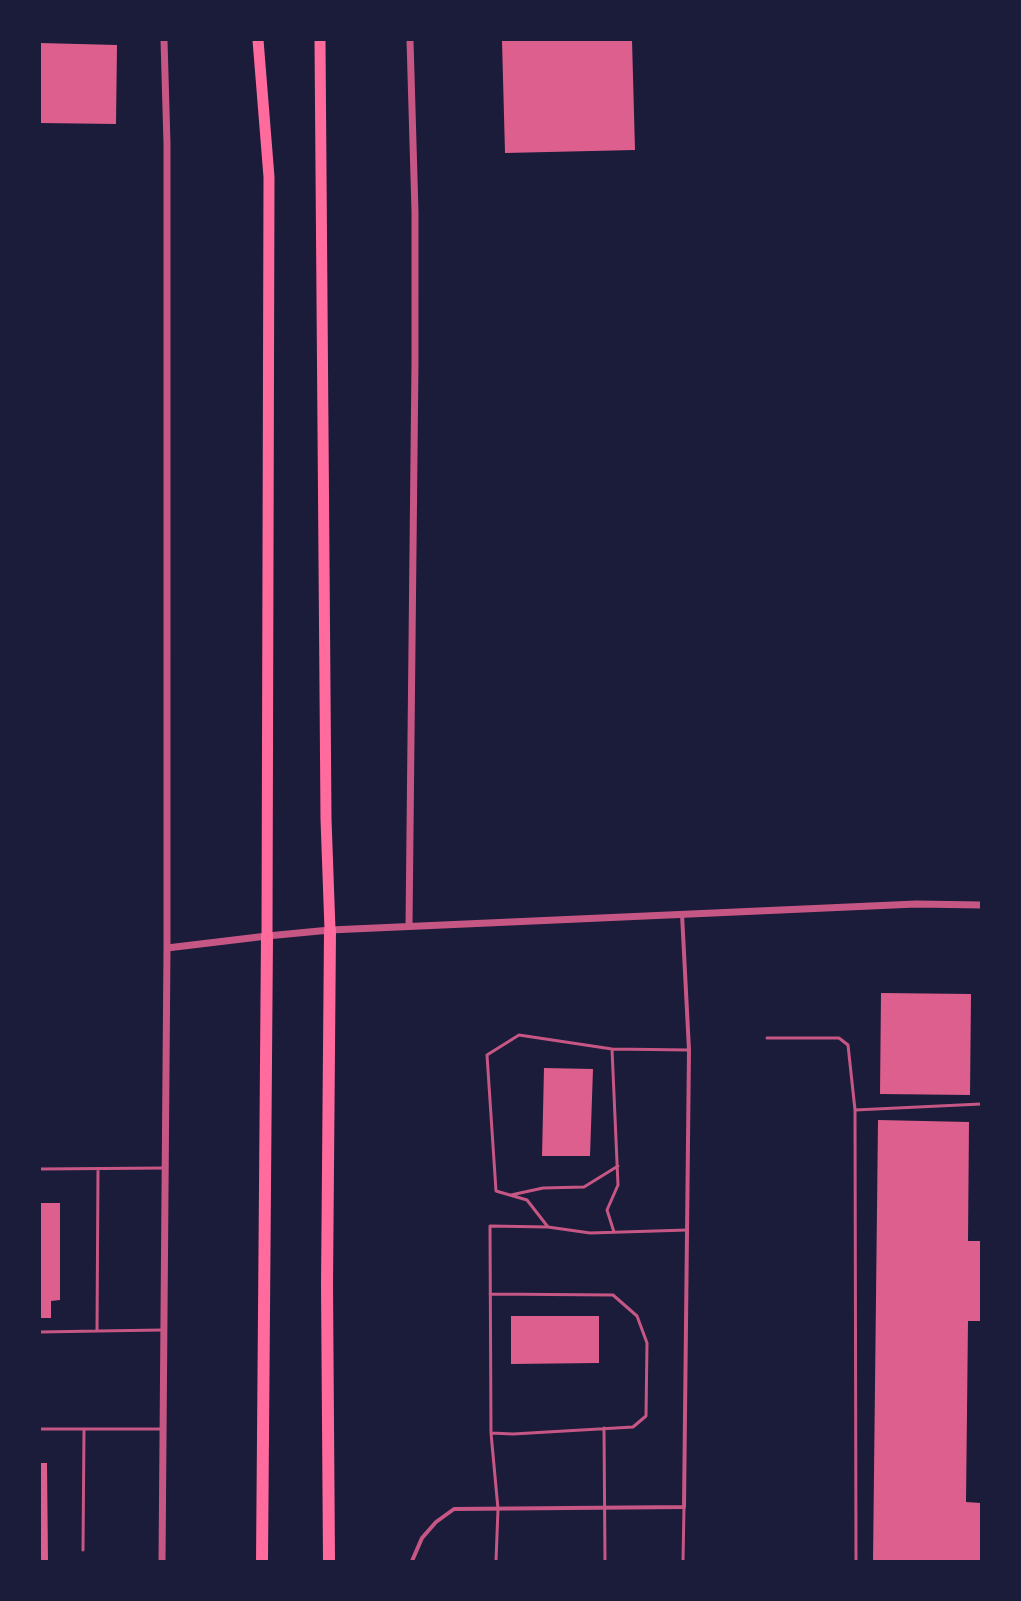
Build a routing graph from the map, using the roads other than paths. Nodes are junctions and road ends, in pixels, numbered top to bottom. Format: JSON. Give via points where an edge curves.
{"nodes":[{"id":1,"x":164,"y":40,"type":"edge"},
{"id":2,"x":258,"y":40,"type":"edge"},
{"id":3,"x":320,"y":40,"type":"edge"},
{"id":4,"x":410,"y":40,"type":"edge"},
{"id":5,"x":981,"y":905,"type":"edge"},
{"id":6,"x":682,"y":914,"type":"junction"},
{"id":7,"x":409,"y":926,"type":"junction"},
{"id":8,"x":330,"y":930,"type":"junction"},
{"id":9,"x":267,"y":936,"type":"junction"},
{"id":10,"x":166,"y":948,"type":"junction"},
{"id":11,"x":767,"y":1038,"type":"dead end"},
{"id":12,"x":612,"y":1049,"type":"junction"},
{"id":13,"x":689,"y":1050,"type":"junction"},
{"id":14,"x":981,"y":1104,"type":"edge"},
{"id":15,"x":855,"y":1110,"type":"junction"},
{"id":16,"x":618,"y":1166,"type":"junction"},
{"id":17,"x":165,"y":1168,"type":"junction"},
{"id":18,"x":40,"y":1169,"type":"edge"},
{"id":19,"x":98,"y":1169,"type":"junction"},
{"id":20,"x":510,"y":1195,"type":"junction"},
{"id":21,"x":548,"y":1227,"type":"junction"},
{"id":22,"x":687,"y":1230,"type":"junction"},
{"id":23,"x":614,"y":1232,"type":"junction"},
{"id":24,"x":490,"y":1294,"type":"junction"},
{"id":25,"x":163,"y":1330,"type":"junction"},
{"id":26,"x":97,"y":1331,"type":"junction"},
{"id":27,"x":40,"y":1332,"type":"edge"},
{"id":28,"x":604,"y":1428,"type":"junction"},
{"id":29,"x":40,"y":1429,"type":"edge"},
{"id":30,"x":84,"y":1429,"type":"junction"},
{"id":31,"x":162,"y":1429,"type":"junction"},
{"id":32,"x":492,"y":1433,"type":"junction"},
{"id":33,"x":684,"y":1507,"type":"junction"},
{"id":34,"x":498,"y":1508,"type":"junction"},
{"id":35,"x":604,"y":1508,"type":"junction"},
{"id":36,"x":83,"y":1550,"type":"dead end"},
{"id":37,"x":162,"y":1561,"type":"edge"},
{"id":38,"x":262,"y":1561,"type":"edge"},
{"id":39,"x":329,"y":1561,"type":"edge"},
{"id":40,"x":412,"y":1561,"type":"edge"},
{"id":41,"x":496,"y":1561,"type":"edge"},
{"id":42,"x":605,"y":1561,"type":"edge"},
{"id":43,"x":683,"y":1561,"type":"edge"},
{"id":44,"x":856,"y":1561,"type":"edge"}],
"edges":[{"from":1,"to":10,"type":"street","via":[[167,144]]},
{"from":2,"to":9,"type":"highway","via":[[269,177]]},
{"from":3,"to":8,"type":"highway","via":[[326,803]]},
{"from":4,"to":7,"type":"street","via":[[416,362]]},
{"from":5,"to":6,"type":"street","via":[[916,904]]},
{"from":6,"to":7,"type":"street"},
{"from":6,"to":13,"type":"street"},
{"from":7,"to":8,"type":"street"},
{"from":8,"to":9,"type":"street"},
{"from":8,"to":39,"type":"highway","via":[[327,1285]]},
{"from":9,"to":10,"type":"street"},
{"from":9,"to":38,"type":"highway"},
{"from":10,"to":17,"type":"street"},
{"from":11,"to":15,"type":"lane","via":[[839,1038],[848,1045]]},
{"from":12,"to":13,"type":"lane"},
{"from":12,"to":16,"type":"lane"},
{"from":12,"to":20,"type":"lane","via":[[519,1035],[487,1055],[496,1191]]},
{"from":13,"to":22,"type":"street"},
{"from":14,"to":15,"type":"lane"},
{"from":15,"to":44,"type":"lane"},
{"from":16,"to":20,"type":"lane","via":[[584,1187],[543,1188]]},
{"from":16,"to":23,"type":"lane","via":[[618,1185],[607,1210]]},
{"from":17,"to":19,"type":"lane"},
{"from":17,"to":25,"type":"street"},
{"from":18,"to":19,"type":"lane"},
{"from":19,"to":26,"type":"lane"},
{"from":20,"to":21,"type":"lane","via":[[527,1200]]},
{"from":21,"to":23,"type":"lane","via":[[590,1233]]},
{"from":21,"to":24,"type":"lane","via":[[490,1226]]},
{"from":22,"to":23,"type":"lane"},
{"from":22,"to":33,"type":"street"},
{"from":24,"to":28,"type":"lane","via":[[614,1295],[637,1316],[647,1343],[646,1416],[633,1427]]},
{"from":24,"to":32,"type":"lane"},
{"from":25,"to":26,"type":"lane"},
{"from":25,"to":31,"type":"street"},
{"from":26,"to":27,"type":"lane"},
{"from":28,"to":32,"type":"lane"},
{"from":28,"to":35,"type":"lane"},
{"from":29,"to":30,"type":"lane"},
{"from":30,"to":31,"type":"lane"},
{"from":30,"to":36,"type":"lane"},
{"from":31,"to":37,"type":"street"},
{"from":32,"to":34,"type":"lane"},
{"from":33,"to":35,"type":"street"},
{"from":33,"to":43,"type":"lane"},
{"from":34,"to":35,"type":"street"},
{"from":34,"to":40,"type":"street","via":[[454,1509],[436,1522],[422,1538]]},
{"from":34,"to":41,"type":"lane"},
{"from":35,"to":42,"type":"lane"}]}
